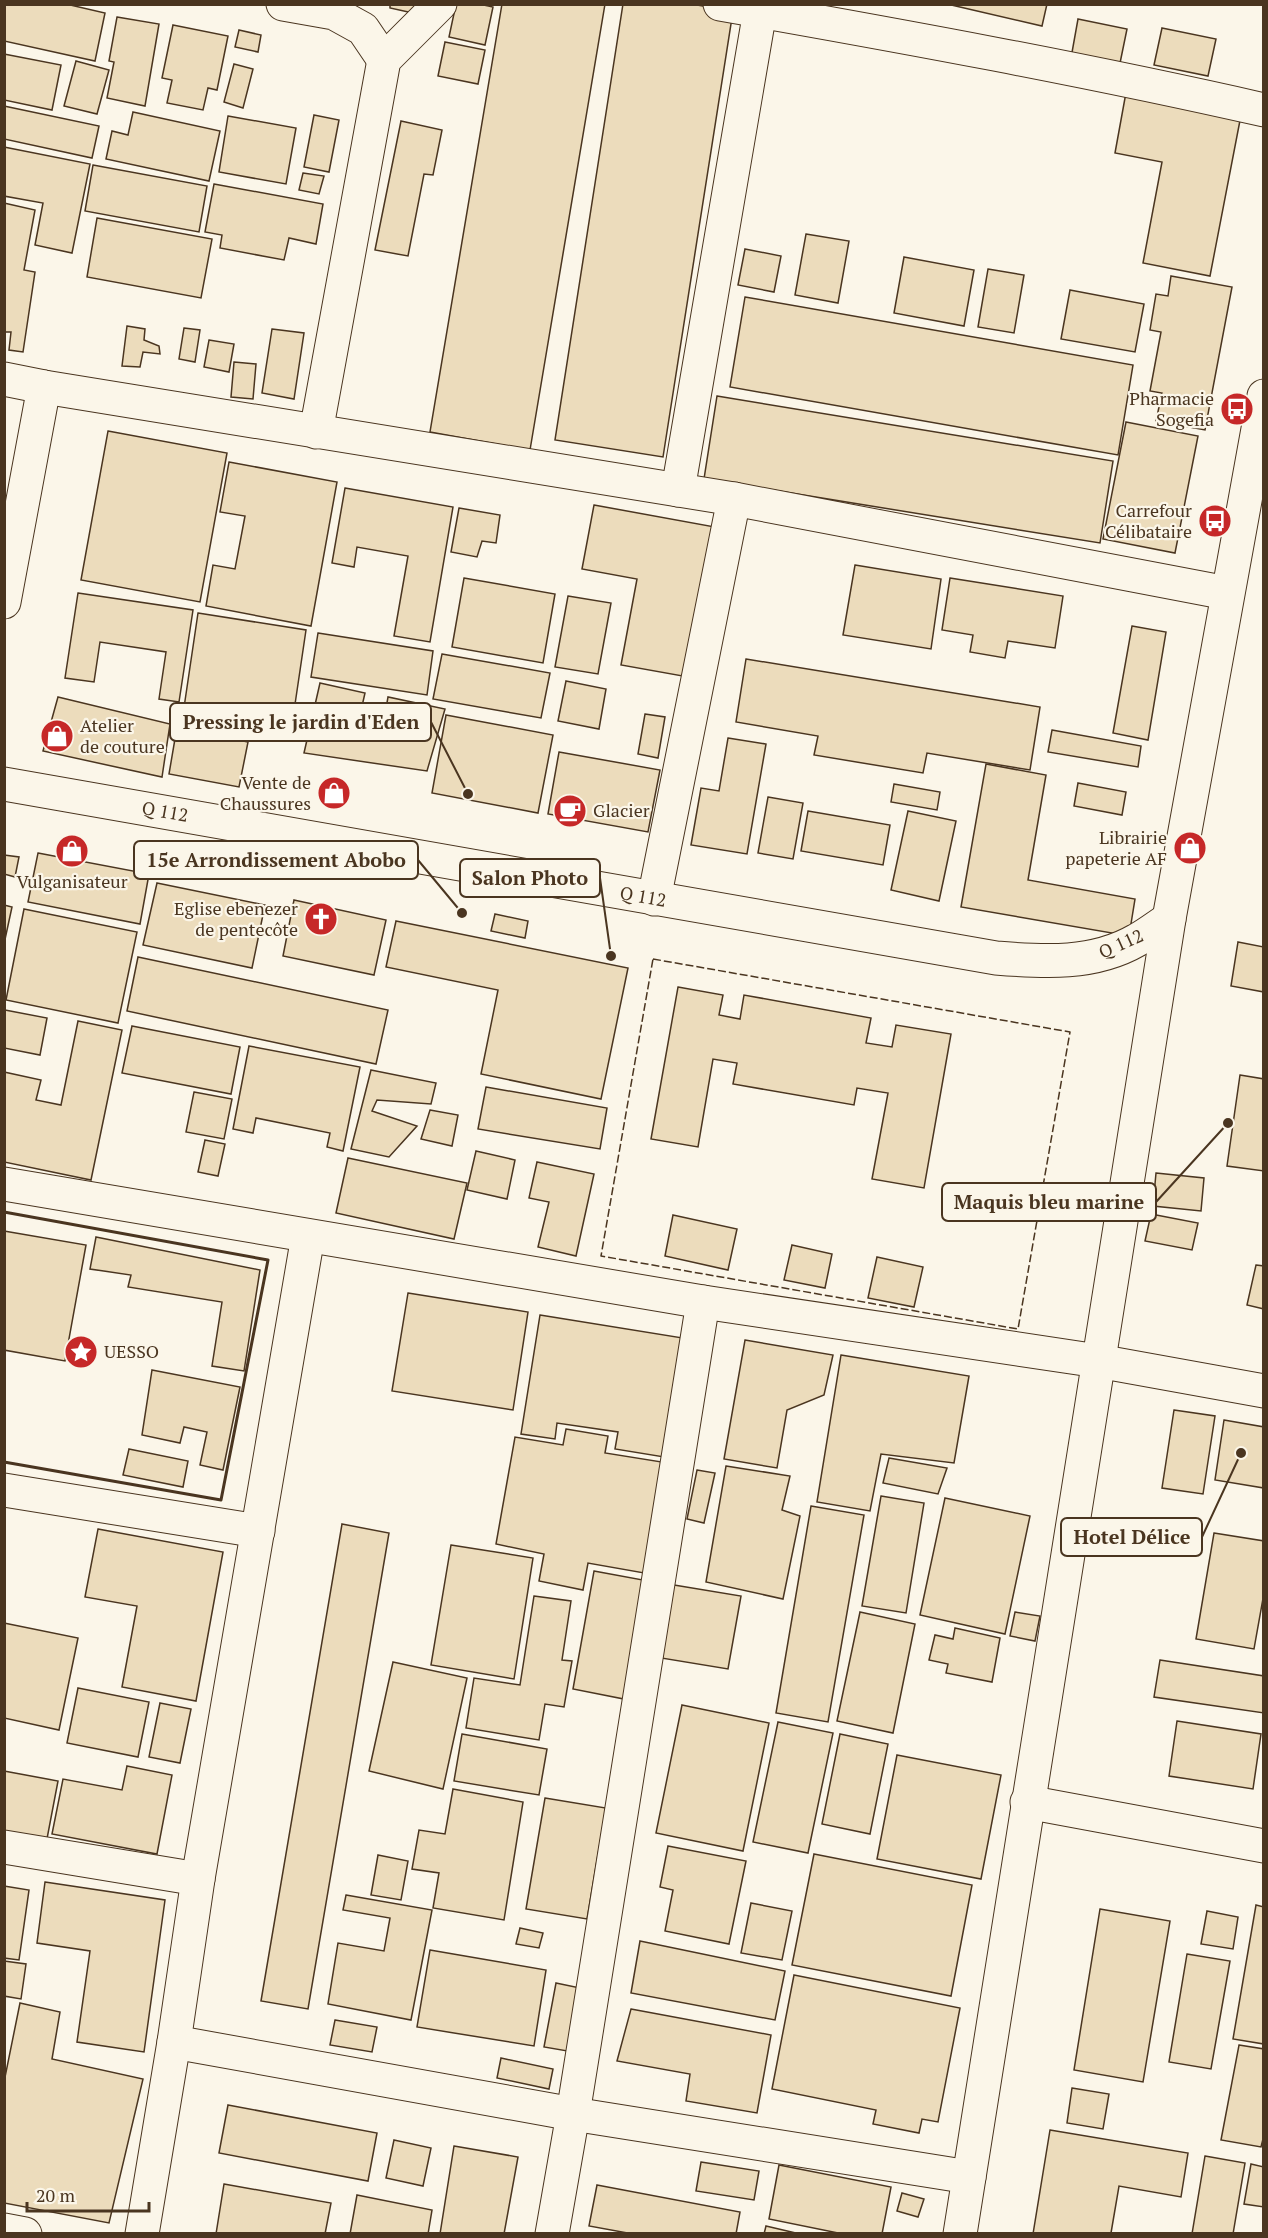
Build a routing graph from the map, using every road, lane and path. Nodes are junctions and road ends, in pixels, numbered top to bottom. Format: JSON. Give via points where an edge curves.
{"nodes":[{"id":1,"x":283,"y":4,"type":"edge"},
{"id":2,"x":440,"y":4,"type":"edge"},
{"id":3,"x":720,"y":4,"type":"edge"},
{"id":4,"x":760,"y":11,"type":"junction"},
{"id":5,"x":384,"y":60,"type":"junction"},
{"id":6,"x":1263,"y":110,"type":"edge"},
{"id":7,"x":4,"y":379,"type":"edge"},
{"id":8,"x":44,"y":387,"type":"junction"},
{"id":9,"x":1263,"y":396,"type":"edge"},
{"id":10,"x":316,"y":432,"type":"junction"},
{"id":11,"x":678,"y":490,"type":"junction"},
{"id":12,"x":734,"y":499,"type":"junction"},
{"id":13,"x":1251,"y":535,"type":"edge"},
{"id":14,"x":1227,"y":593,"type":"junction"},
{"id":15,"x":4,"y":602,"type":"edge"},
{"id":16,"x":4,"y":784,"type":"edge"},
{"id":17,"x":654,"y":899,"type":"junction"},
{"id":18,"x":1169,"y":920,"type":"junction"},
{"id":19,"x":4,"y":1184,"type":"edge"},
{"id":20,"x":308,"y":1236,"type":"junction"},
{"id":21,"x":703,"y":1302,"type":"junction"},
{"id":22,"x":1098,"y":1361,"type":"junction"},
{"id":23,"x":1263,"y":1391,"type":"edge"},
{"id":24,"x":4,"y":1490,"type":"edge"},
{"id":25,"x":258,"y":1531,"type":"junction"},
{"id":26,"x":1027,"y":1802,"type":"junction"},
{"id":27,"x":1263,"y":1846,"type":"edge"},
{"id":28,"x":4,"y":1847,"type":"edge"},
{"id":29,"x":198,"y":1879,"type":"junction"},
{"id":30,"x":174,"y":2042,"type":"junction"},
{"id":31,"x":573,"y":2114,"type":"junction"},
{"id":32,"x":969,"y":2176,"type":"junction"},
{"id":33,"x":4,"y":2229,"type":"edge"},
{"id":34,"x":25,"y":2234,"type":"edge"},
{"id":35,"x":142,"y":2234,"type":"edge"},
{"id":36,"x":552,"y":2234,"type":"edge"},
{"id":37,"x":960,"y":2234,"type":"edge"}],
"edges":[{"from":1,"to":5,"type":"street","via":[[334,13],[363,29]]},
{"from":2,"to":5,"type":"street"},
{"from":3,"to":4,"type":"street"},
{"from":4,"to":6,"type":"street","via":[[959,46]]},
{"from":4,"to":11,"type":"street"},
{"from":5,"to":10,"type":"street"},
{"from":7,"to":8,"type":"street"},
{"from":8,"to":10,"type":"street"},
{"from":8,"to":15,"type":"street"},
{"from":9,"to":13,"type":"street"},
{"from":10,"to":11,"type":"street"},
{"from":11,"to":12,"type":"street"},
{"from":12,"to":14,"type":"street"},
{"from":12,"to":17,"type":"street"},
{"from":13,"to":14,"type":"street"},
{"from":14,"to":18,"type":"street"},
{"from":16,"to":17,"type":"street","name":"Q 112"},
{"from":17,"to":18,"type":"street","name":"Q 112","via":[[996,958],[1045,962],[1092,957],[1136,941]]},
{"from":18,"to":22,"type":"street"},
{"from":19,"to":20,"type":"street"},
{"from":20,"to":21,"type":"street"},
{"from":20,"to":25,"type":"street"},
{"from":21,"to":22,"type":"street"},
{"from":21,"to":31,"type":"street"},
{"from":22,"to":23,"type":"street"},
{"from":22,"to":26,"type":"street"},
{"from":24,"to":25,"type":"street"},
{"from":25,"to":29,"type":"street"},
{"from":26,"to":27,"type":"street"},
{"from":26,"to":32,"type":"street"},
{"from":28,"to":29,"type":"street"},
{"from":29,"to":30,"type":"street"},
{"from":30,"to":31,"type":"street"},
{"from":30,"to":35,"type":"street"},
{"from":31,"to":32,"type":"street"},
{"from":31,"to":36,"type":"street"},
{"from":32,"to":37,"type":"street"},
{"from":33,"to":34,"type":"street"}]}
